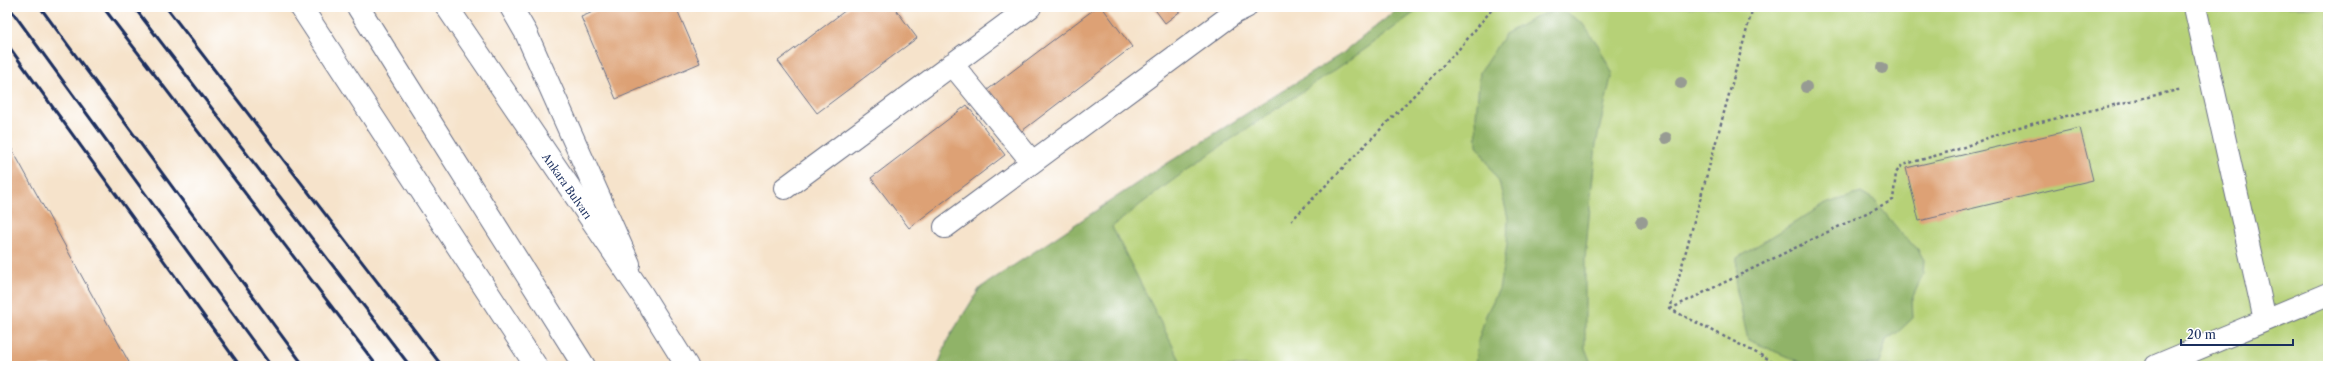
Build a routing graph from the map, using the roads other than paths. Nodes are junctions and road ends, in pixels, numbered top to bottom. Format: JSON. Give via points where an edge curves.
{"nodes":[{"id":1,"x":301,"y":7,"type":"edge"},
{"id":2,"x":358,"y":7,"type":"edge"},
{"id":3,"x":447,"y":7,"type":"edge"},
{"id":4,"x":511,"y":7,"type":"edge"},
{"id":5,"x":1030,"y":7,"type":"edge"},
{"id":6,"x":1246,"y":7,"type":"edge"},
{"id":7,"x":2195,"y":7,"type":"edge"},
{"id":8,"x":952,"y":64,"type":"junction"},
{"id":9,"x":1032,"y":162,"type":"junction"},
{"id":10,"x":785,"y":188,"type":"dead end"},
{"id":11,"x":945,"y":227,"type":"dead end"},
{"id":12,"x":642,"y":294,"type":"junction"},
{"id":13,"x":2328,"y":294,"type":"edge"},
{"id":14,"x":2265,"y":320,"type":"junction"},
{"id":15,"x":536,"y":366,"type":"edge"},
{"id":16,"x":584,"y":366,"type":"edge"},
{"id":17,"x":687,"y":366,"type":"edge"},
{"id":18,"x":2156,"y":366,"type":"edge"}],
"edges":[{"from":1,"to":15,"type":"main road"},
{"from":2,"to":16,"type":"main road"},
{"from":3,"to":12,"type":"main road","name":"Ankara Bulvarı","via":[[494,80]]},
{"from":4,"to":12,"type":"main road","via":[[526,33]]},
{"from":5,"to":8,"type":"main road"},
{"from":6,"to":9,"type":"main road","via":[[1234,13]]},
{"from":7,"to":14,"type":"main road"},
{"from":8,"to":9,"type":"main road"},
{"from":8,"to":10,"type":"main road"},
{"from":9,"to":11,"type":"main road"},
{"from":12,"to":17,"type":"main road","name":"Ankara Bulvarı"},
{"from":13,"to":14,"type":"main road"},
{"from":14,"to":18,"type":"main road"}]}
